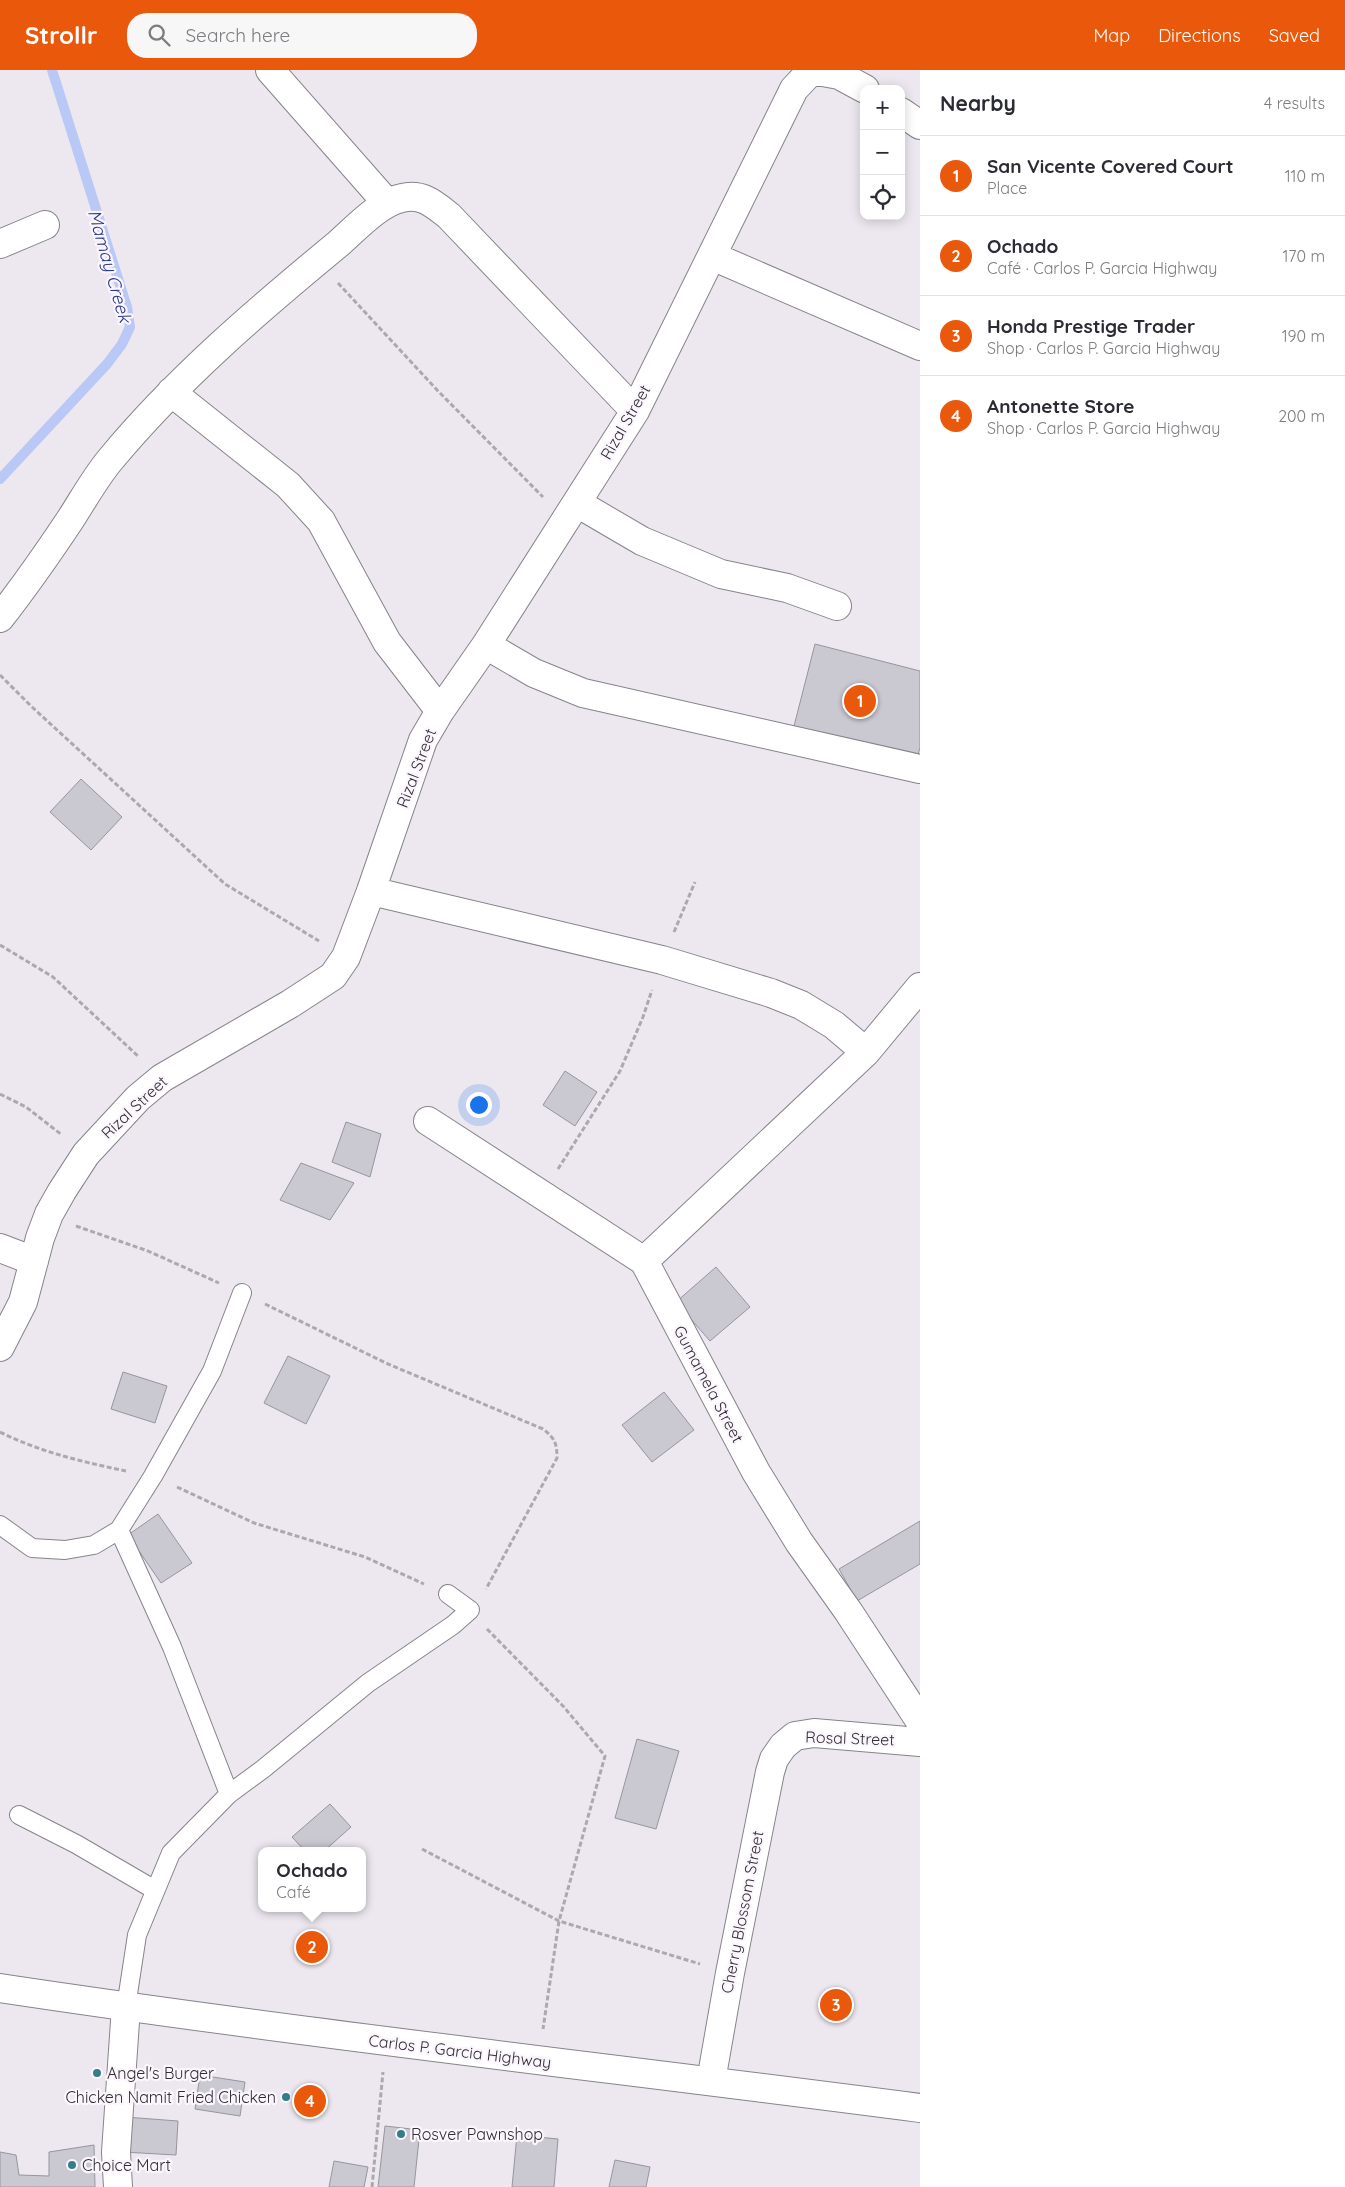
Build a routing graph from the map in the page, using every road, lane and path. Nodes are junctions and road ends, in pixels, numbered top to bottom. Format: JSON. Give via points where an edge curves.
{"nodes":[{"id":1,"x":270,"y":70,"type":"edge"},
{"id":2,"x":812,"y":70,"type":"edge"},
{"id":3,"x":860,"y":86,"type":"edge"},
{"id":4,"x":905,"y":115,"type":"edge"},
{"id":5,"x":920,"y":125,"type":"edge"},
{"id":6,"x":387,"y":203,"type":"junction"},
{"id":7,"x":45,"y":225,"type":"dead end"},
{"id":8,"x":0,"y":244,"type":"edge"},
{"id":9,"x":712,"y":256,"type":"junction"},
{"id":10,"x":317,"y":261,"type":"junction"},
{"id":11,"x":920,"y":346,"type":"edge"},
{"id":12,"x":172,"y":392,"type":"junction"},
{"id":13,"x":634,"y":411,"type":"junction"},
{"id":14,"x":571,"y":512,"type":"junction"},
{"id":15,"x":837,"y":606,"type":"dead end"},
{"id":16,"x":0,"y":618,"type":"edge"},
{"id":17,"x":486,"y":645,"type":"junction"},
{"id":18,"x":0,"y":675,"type":"edge"},
{"id":19,"x":440,"y":710,"type":"junction"},
{"id":20,"x":920,"y":769,"type":"edge"},
{"id":21,"x":695,"y":882,"type":"dead end"},
{"id":22,"x":371,"y":891,"type":"junction"},
{"id":23,"x":0,"y":945,"type":"edge"},
{"id":24,"x":346,"y":957,"type":"junction"},
{"id":25,"x":662,"y":960,"type":"junction"},
{"id":26,"x":920,"y":987,"type":"edge"},
{"id":27,"x":866,"y":1052,"type":"junction"},
{"id":28,"x":162,"y":1078,"type":"junction"},
{"id":29,"x":0,"y":1094,"type":"edge"},
{"id":30,"x":428,"y":1121,"type":"dead end"},
{"id":31,"x":86,"y":1154,"type":"junction"},
{"id":32,"x":542,"y":1195,"type":"junction"},
{"id":33,"x":49,"y":1214,"type":"junction"},
{"id":34,"x":0,"y":1248,"type":"edge"},
{"id":35,"x":34,"y":1261,"type":"junction"},
{"id":36,"x":644,"y":1262,"type":"junction"},
{"id":37,"x":242,"y":1293,"type":"junction"},
{"id":38,"x":0,"y":1347,"type":"edge"},
{"id":39,"x":0,"y":1432,"type":"edge"},
{"id":40,"x":154,"y":1476,"type":"junction"},
{"id":41,"x":0,"y":1526,"type":"edge"},
{"id":42,"x":119,"y":1530,"type":"junction"},
{"id":43,"x":448,"y":1594,"type":"joint"},
{"id":44,"x":470,"y":1610,"type":"junction"},
{"id":45,"x":920,"y":1721,"type":"edge"},
{"id":46,"x":920,"y":1742,"type":"edge"},
{"id":47,"x":783,"y":1746,"type":"joint"},
{"id":48,"x":229,"y":1794,"type":"junction"},
{"id":49,"x":19,"y":1815,"type":"dead end"},
{"id":50,"x":422,"y":1849,"type":"dead end"},
{"id":51,"x":155,"y":1890,"type":"junction"},
{"id":52,"x":559,"y":1921,"type":"junction"},
{"id":53,"x":730,"y":1973,"type":"junction"},
{"id":54,"x":0,"y":1988,"type":"edge"},
{"id":55,"x":126,"y":2007,"type":"junction"},
{"id":56,"x":386,"y":2041,"type":"junction"},
{"id":57,"x":538,"y":2061,"type":"junction"},
{"id":58,"x":711,"y":2081,"type":"junction"},
{"id":59,"x":920,"y":2108,"type":"edge"},
{"id":60,"x":118,"y":2187,"type":"edge"},
{"id":61,"x":372,"y":2187,"type":"edge"}],
"edges":[{"from":1,"to":6,"type":"main road"},
{"from":2,"to":3,"type":"main road","via":[[839,76]]},
{"from":2,"to":9,"type":"main road","name":"Rizal Street","via":[[794,89]]},
{"from":4,"to":5,"type":"main road"},
{"from":6,"to":10,"type":"main road"},
{"from":6,"to":13,"type":"main road","via":[[415,196],[437,206]]},
{"from":7,"to":8,"type":"main road"},
{"from":9,"to":11,"type":"main road"},
{"from":9,"to":13,"type":"main road","name":"Rizal Street"},
{"from":10,"to":12,"type":"main road","via":[[254,314]]},
{"from":10,"to":14,"type":"path","via":[[437,390]]},
{"from":12,"to":16,"type":"main road","via":[[109,461],[34,574]]},
{"from":12,"to":19,"type":"main road","via":[[288,484],[321,521],[387,642]]},
{"from":13,"to":14,"type":"main road","name":"Rizal Street"},
{"from":14,"to":15,"type":"main road","via":[[721,574],[787,588]]},
{"from":14,"to":17,"type":"main road","name":"Rizal Street"},
{"from":17,"to":19,"type":"main road","name":"Rizal Street"},
{"from":17,"to":20,"type":"main road","via":[[534,672],[583,693]]},
{"from":18,"to":24,"type":"path","via":[[225,884]]},
{"from":19,"to":22,"type":"main road","name":"Rizal Street","via":[[423,740]]},
{"from":21,"to":25,"type":"path"},
{"from":22,"to":24,"type":"main road","name":"Rizal Street"},
{"from":22,"to":25,"type":"main road"},
{"from":23,"to":28,"type":"path","via":[[52,977]]},
{"from":24,"to":28,"type":"main road","name":"Rizal Street","via":[[333,976]]},
{"from":25,"to":27,"type":"main road","via":[[801,1005],[834,1025]]},
{"from":25,"to":32,"type":"path","via":[[620,1072]]},
{"from":26,"to":27,"type":"main road"},
{"from":27,"to":36,"type":"main road"},
{"from":28,"to":31,"type":"main road","name":"Rizal Street","via":[[138,1098]]},
{"from":29,"to":31,"type":"path","via":[[26,1107]]},
{"from":30,"to":32,"type":"main road","name":"Gumamela Street"},
{"from":31,"to":33,"type":"main road","name":"Rizal Street"},
{"from":32,"to":36,"type":"main road","name":"Gumamela Street"},
{"from":33,"to":35,"type":"main road","name":"Rizal Street"},
{"from":33,"to":37,"type":"path","via":[[98,1235],[148,1251]]},
{"from":34,"to":35,"type":"main road"},
{"from":35,"to":38,"type":"main road","name":"Rizal Street","via":[[23,1302]]},
{"from":36,"to":45,"type":"main road","name":"Gumamela Street","via":[[756,1472],[799,1542]]},
{"from":37,"to":40,"type":"lane","via":[[212,1372]]},
{"from":37,"to":44,"type":"path","via":[[388,1364],[543,1430],[554,1438],[557,1458],[486,1588]]},
{"from":39,"to":40,"type":"path","via":[[76,1460]]},
{"from":40,"to":42,"type":"lane"},
{"from":40,"to":43,"type":"path","via":[[254,1523],[365,1556]]},
{"from":41,"to":42,"type":"lane","via":[[32,1548],[65,1550],[94,1545]]},
{"from":42,"to":48,"type":"lane","via":[[172,1647]]},
{"from":43,"to":44,"type":"lane"},
{"from":44,"to":48,"type":"lane","via":[[368,1683]]},
{"from":44,"to":52,"type":"path","via":[[563,1706],[605,1756]]},
{"from":46,"to":47,"type":"main road","name":"Rosal Street","via":[[814,1733],[795,1736]]},
{"from":47,"to":53,"type":"main road","name":"Cherry Blossom Street","via":[[770,1772]]},
{"from":48,"to":51,"type":"lane","via":[[172,1853]]},
{"from":49,"to":51,"type":"lane"},
{"from":50,"to":52,"type":"path"},
{"from":51,"to":55,"type":"lane","via":[[137,1935]]},
{"from":52,"to":53,"type":"path"},
{"from":52,"to":57,"type":"path"},
{"from":53,"to":58,"type":"main road","name":"Cherry Blossom Street"},
{"from":54,"to":55,"type":"main road","name":"Carlos P. Garcia Highway"},
{"from":55,"to":56,"type":"main road","name":"Carlos P. Garcia Highway"},
{"from":55,"to":60,"type":"main road","via":[[116,2152]]},
{"from":56,"to":57,"type":"main road","name":"Carlos P. Garcia Highway"},
{"from":56,"to":61,"type":"path"},
{"from":57,"to":58,"type":"main road","name":"Carlos P. Garcia Highway"},
{"from":58,"to":59,"type":"main road","name":"Carlos P. Garcia Highway"}]}
